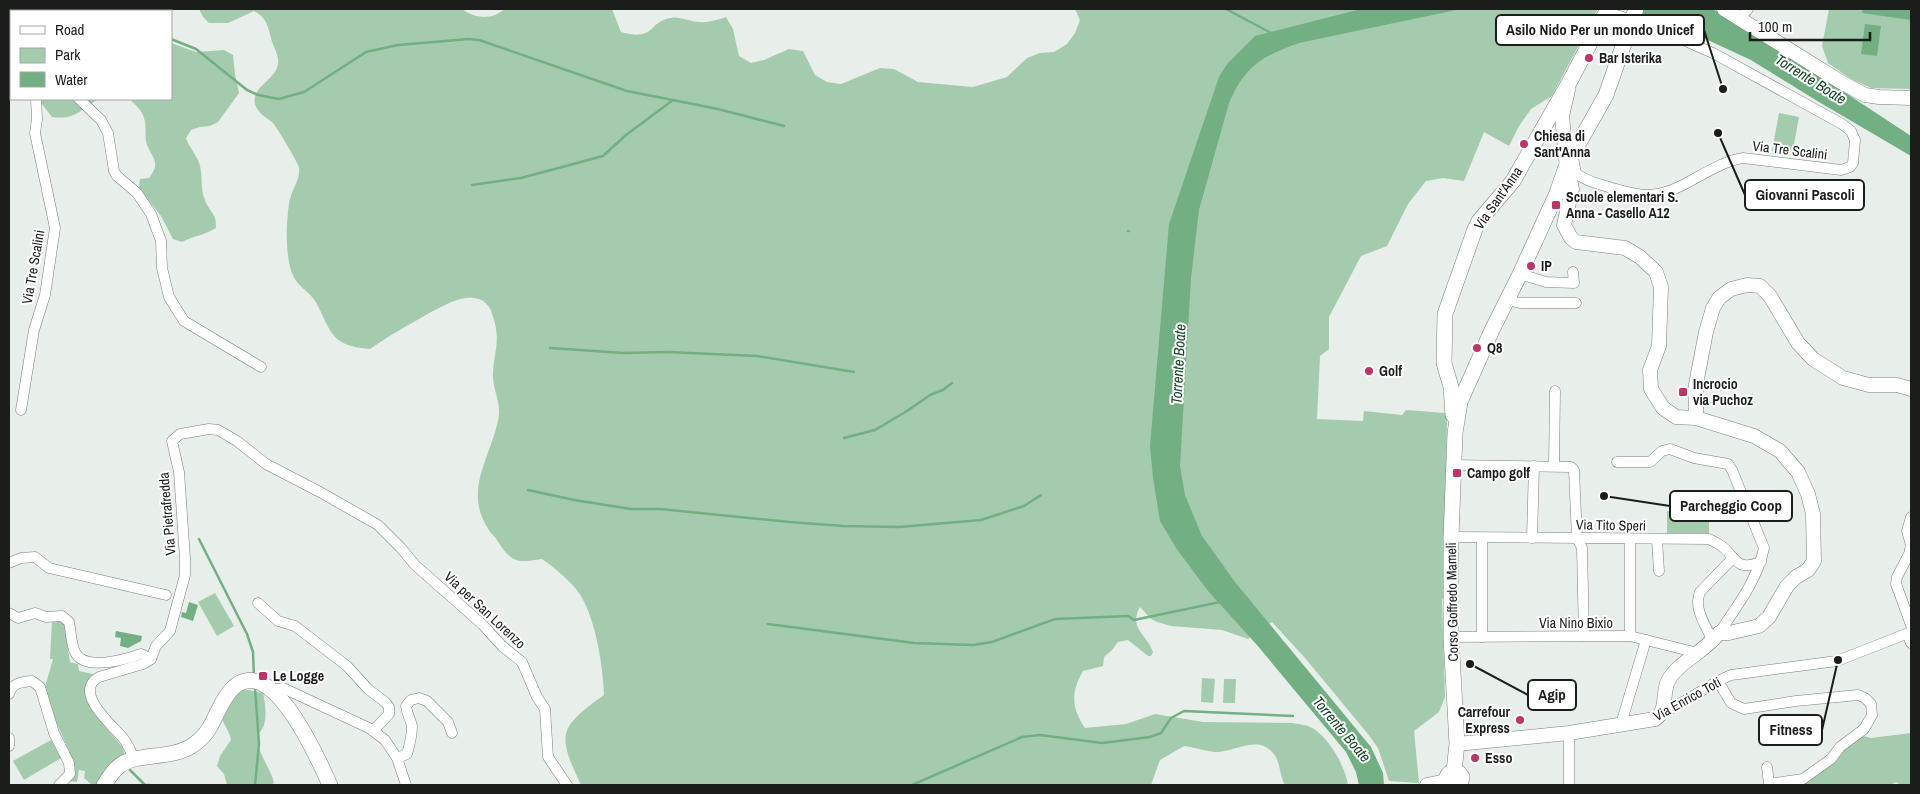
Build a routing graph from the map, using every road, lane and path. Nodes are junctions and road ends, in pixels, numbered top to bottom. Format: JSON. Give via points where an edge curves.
{"nodes":[{"id":1,"x":1724,"y":9,"type":"edge"},
{"id":2,"x":1607,"y":11,"type":"edge"},
{"id":3,"x":1744,"y":13,"type":"edge"},
{"id":4,"x":1634,"y":15,"type":"edge"},
{"id":5,"x":1570,"y":81,"type":"junction"},
{"id":6,"x":1911,"y":98,"type":"edge"},
{"id":7,"x":36,"y":100,"type":"edge"},
{"id":8,"x":80,"y":100,"type":"edge"},
{"id":9,"x":1562,"y":116,"type":"junction"},
{"id":10,"x":1585,"y":132,"type":"junction"},
{"id":11,"x":1572,"y":163,"type":"junction"},
{"id":12,"x":1573,"y":272,"type":"dead end"},
{"id":13,"x":1520,"y":274,"type":"junction"},
{"id":14,"x":1507,"y":300,"type":"junction"},
{"id":15,"x":1576,"y":303,"type":"dead end"},
{"id":16,"x":261,"y":368,"type":"dead end"},
{"id":17,"x":1458,"y":388,"type":"junction"},
{"id":18,"x":1911,"y":389,"type":"edge"},
{"id":19,"x":1555,"y":391,"type":"dead end"},
{"id":20,"x":21,"y":410,"type":"dead end"},
{"id":21,"x":1696,"y":418,"type":"junction"},
{"id":22,"x":1617,"y":462,"type":"dead end"},
{"id":23,"x":1453,"y":465,"type":"junction"},
{"id":24,"x":1534,"y":466,"type":"junction"},
{"id":25,"x":1554,"y":466,"type":"junction"},
{"id":26,"x":1911,"y":517,"type":"edge"},
{"id":27,"x":378,"y":525,"type":"joint"},
{"id":28,"x":1451,"y":538,"type":"junction"},
{"id":29,"x":1482,"y":538,"type":"junction"},
{"id":30,"x":1532,"y":538,"type":"junction"},
{"id":31,"x":1577,"y":538,"type":"junction"},
{"id":32,"x":1630,"y":539,"type":"junction"},
{"id":33,"x":1658,"y":540,"type":"junction"},
{"id":34,"x":1732,"y":559,"type":"junction"},
{"id":35,"x":1761,"y":562,"type":"junction"},
{"id":36,"x":9,"y":563,"type":"edge"},
{"id":37,"x":1658,"y":571,"type":"dead end"},
{"id":38,"x":166,"y":595,"type":"dead end"},
{"id":39,"x":258,"y":603,"type":"dead end"},
{"id":40,"x":9,"y":613,"type":"edge"},
{"id":41,"x":1910,"y":634,"type":"edge"},
{"id":42,"x":1584,"y":636,"type":"junction"},
{"id":43,"x":1630,"y":636,"type":"junction"},
{"id":44,"x":1451,"y":637,"type":"junction"},
{"id":45,"x":1482,"y":637,"type":"junction"},
{"id":46,"x":1716,"y":637,"type":"junction"},
{"id":47,"x":1646,"y":640,"type":"junction"},
{"id":48,"x":1698,"y":653,"type":"junction"},
{"id":49,"x":151,"y":659,"type":"junction"},
{"id":50,"x":1718,"y":681,"type":"junction"},
{"id":51,"x":273,"y":690,"type":"junction"},
{"id":52,"x":9,"y":694,"type":"edge"},
{"id":53,"x":1661,"y":715,"type":"junction"},
{"id":54,"x":1621,"y":724,"type":"junction"},
{"id":55,"x":373,"y":731,"type":"junction"},
{"id":56,"x":1569,"y":733,"type":"junction"},
{"id":57,"x":452,"y":734,"type":"dead end"},
{"id":58,"x":9,"y":738,"type":"edge"},
{"id":59,"x":1456,"y":744,"type":"junction"},
{"id":60,"x":9,"y":746,"type":"edge"},
{"id":61,"x":397,"y":758,"type":"junction"},
{"id":62,"x":134,"y":759,"type":"junction"},
{"id":63,"x":1766,"y":766,"type":"dead end"},
{"id":64,"x":1452,"y":781,"type":"edge"},
{"id":65,"x":59,"y":785,"type":"edge"},
{"id":66,"x":104,"y":785,"type":"edge"},
{"id":67,"x":330,"y":785,"type":"edge"},
{"id":68,"x":406,"y":785,"type":"edge"},
{"id":69,"x":567,"y":785,"type":"edge"},
{"id":70,"x":1427,"y":785,"type":"edge"},
{"id":71,"x":1569,"y":785,"type":"edge"}],
"edges":[{"from":1,"to":3,"type":"street"},
{"from":2,"to":4,"type":"street"},
{"from":2,"to":5,"type":"main road","name":"Via Sant'Anna"},
{"from":3,"to":6,"type":"street","via":[[1841,82],[1865,95]]},
{"from":4,"to":10,"type":"main road","name":"Corso Goffredo Mameli","via":[[1606,95]]},
{"from":4,"to":11,"type":"street","name":"Via Tre Scalini","via":[[1842,124],[1851,131],[1855,140],[1853,163],[1841,170],[1744,158],[1730,160],[1670,190],[1648,195],[1591,182]]},
{"from":5,"to":9,"type":"street"},
{"from":5,"to":17,"type":"main road","name":"Via Sant'Anna","via":[[1512,181],[1475,230],[1445,314],[1444,363]]},
{"from":7,"to":20,"type":"street","name":"Via Tre Scalini","via":[[38,119],[35,133],[55,228],[45,296],[34,330]]},
{"from":8,"to":16,"type":"street","via":[[102,120],[117,176],[137,193],[151,214],[161,241],[162,268],[170,297],[184,321]]},
{"from":9,"to":10,"type":"street","via":[[1569,125]]},
{"from":9,"to":11,"type":"street"},
{"from":10,"to":11,"type":"main road","name":"Corso Goffredo Mameli"},
{"from":11,"to":13,"type":"main road","name":"Corso Goffredo Mameli"},
{"from":11,"to":21,"type":"street","via":[[1572,189],[1564,225],[1570,238],[1581,244],[1625,248],[1656,272],[1660,287],[1659,346],[1650,370],[1651,389],[1663,408],[1676,417]]},
{"from":12,"to":13,"type":"street","via":[[1574,283],[1546,282]]},
{"from":13,"to":14,"type":"main road","name":"Corso Goffredo Mameli"},
{"from":14,"to":15,"type":"street"},
{"from":14,"to":17,"type":"main road","name":"Corso Goffredo Mameli"},
{"from":17,"to":23,"type":"main road","name":"Corso Goffredo Mameli","via":[[1460,402]]},
{"from":18,"to":21,"type":"street","via":[[1897,385],[1869,385],[1844,378],[1814,360],[1798,343],[1770,296],[1760,286],[1747,285],[1731,289],[1712,308],[1697,376]]},
{"from":19,"to":25,"type":"street"},
{"from":21,"to":46,"type":"street","via":[[1754,436],[1780,451],[1798,472],[1813,514],[1814,561],[1808,570],[1787,586],[1769,618],[1759,626]]},
{"from":22,"to":35,"type":"street","via":[[1650,462],[1662,451],[1670,449],[1694,458],[1728,464],[1764,548]]},
{"from":23,"to":24,"type":"street"},
{"from":23,"to":28,"type":"main road","name":"Corso Goffredo Mameli"},
{"from":24,"to":25,"type":"street"},
{"from":24,"to":30,"type":"street"},
{"from":25,"to":31,"type":"street","via":[[1574,470]]},
{"from":26,"to":41,"type":"street","via":[[1907,531],[1911,546],[1896,584]]},
{"from":27,"to":49,"type":"street","name":"Via Pietrafredda","via":[[266,464],[225,433],[209,429],[180,434],[172,441],[179,472],[185,575],[170,631],[156,646]]},
{"from":27,"to":69,"type":"street","name":"Via per San Lorenzo","via":[[415,565],[522,662],[545,709],[548,757]]},
{"from":28,"to":29,"type":"street","name":"Via Tito Speri"},
{"from":28,"to":44,"type":"main road","name":"Corso Goffredo Mameli"},
{"from":29,"to":30,"type":"street","name":"Via Tito Speri"},
{"from":29,"to":45,"type":"street"},
{"from":30,"to":31,"type":"street","name":"Via Tito Speri"},
{"from":31,"to":32,"type":"street","name":"Via Tito Speri"},
{"from":31,"to":42,"type":"street","via":[[1582,548]]},
{"from":32,"to":33,"type":"street","name":"Via Tito Speri"},
{"from":32,"to":43,"type":"street"},
{"from":33,"to":34,"type":"street","name":"Via Tito Speri","via":[[1709,539],[1722,546]]},
{"from":33,"to":37,"type":"street"},
{"from":34,"to":35,"type":"street","via":[[1750,566]]},
{"from":34,"to":46,"type":"street","via":[[1697,599],[1697,608]]},
{"from":35,"to":46,"type":"street","via":[[1754,580]]},
{"from":36,"to":38,"type":"street","via":[[35,556],[49,568]]},
{"from":39,"to":55,"type":"street","via":[[278,621],[295,626],[385,702],[389,714]]},
{"from":40,"to":49,"type":"street","via":[[18,618],[35,613],[46,617],[62,616],[67,619],[76,652],[80,658],[92,662],[117,662],[141,654]]},
{"from":41,"to":50,"type":"street","name":"Via Enrico Toti","via":[[1837,661],[1731,675]]},
{"from":42,"to":43,"type":"street","name":"Via Nino Bixio"},
{"from":42,"to":45,"type":"street","name":"Via Nino Bixio"},
{"from":43,"to":47,"type":"street","name":"Via Nino Bixio"},
{"from":44,"to":45,"type":"street","name":"Via Nino Bixio"},
{"from":44,"to":59,"type":"main road","name":"Corso Goffredo Mameli"},
{"from":46,"to":48,"type":"street"},
{"from":47,"to":48,"type":"street","name":"Via Nino Bixio"},
{"from":47,"to":54,"type":"street"},
{"from":48,"to":53,"type":"street","via":[[1670,678]]},
{"from":49,"to":62,"type":"street","via":[[100,677],[92,685],[96,709],[124,739]]},
{"from":50,"to":53,"type":"street","name":"Via Enrico Toti"},
{"from":50,"to":63,"type":"street","via":[[1731,703],[1744,709],[1858,695],[1871,704],[1872,715],[1864,728],[1840,747],[1832,759],[1803,779],[1769,784]]},
{"from":51,"to":55,"type":"street","via":[[284,688]]},
{"from":51,"to":62,"type":"main road","via":[[258,682],[240,684],[223,702],[211,728],[200,740],[167,756]]},
{"from":51,"to":67,"type":"main road","via":[[296,718]]},
{"from":52,"to":65,"type":"street","via":[[19,682],[32,681],[40,688],[54,733],[70,763],[70,774]]},
{"from":53,"to":54,"type":"street","name":"Via Enrico Toti"},
{"from":54,"to":56,"type":"street","name":"Via Enrico Toti"},
{"from":55,"to":61,"type":"street","via":[[385,740]]},
{"from":56,"to":59,"type":"street","name":"Via Enrico Toti"},
{"from":56,"to":71,"type":"street"},
{"from":57,"to":61,"type":"street","via":[[448,722],[427,701],[411,700],[406,706],[412,724],[412,739],[407,754]]},
{"from":58,"to":60,"type":"street"},
{"from":59,"to":64,"type":"main road","name":"Corso Goffredo Mameli"},
{"from":61,"to":68,"type":"street"},
{"from":62,"to":66,"type":"main road","via":[[117,768]]},
{"from":64,"to":70,"type":"street"}]}
